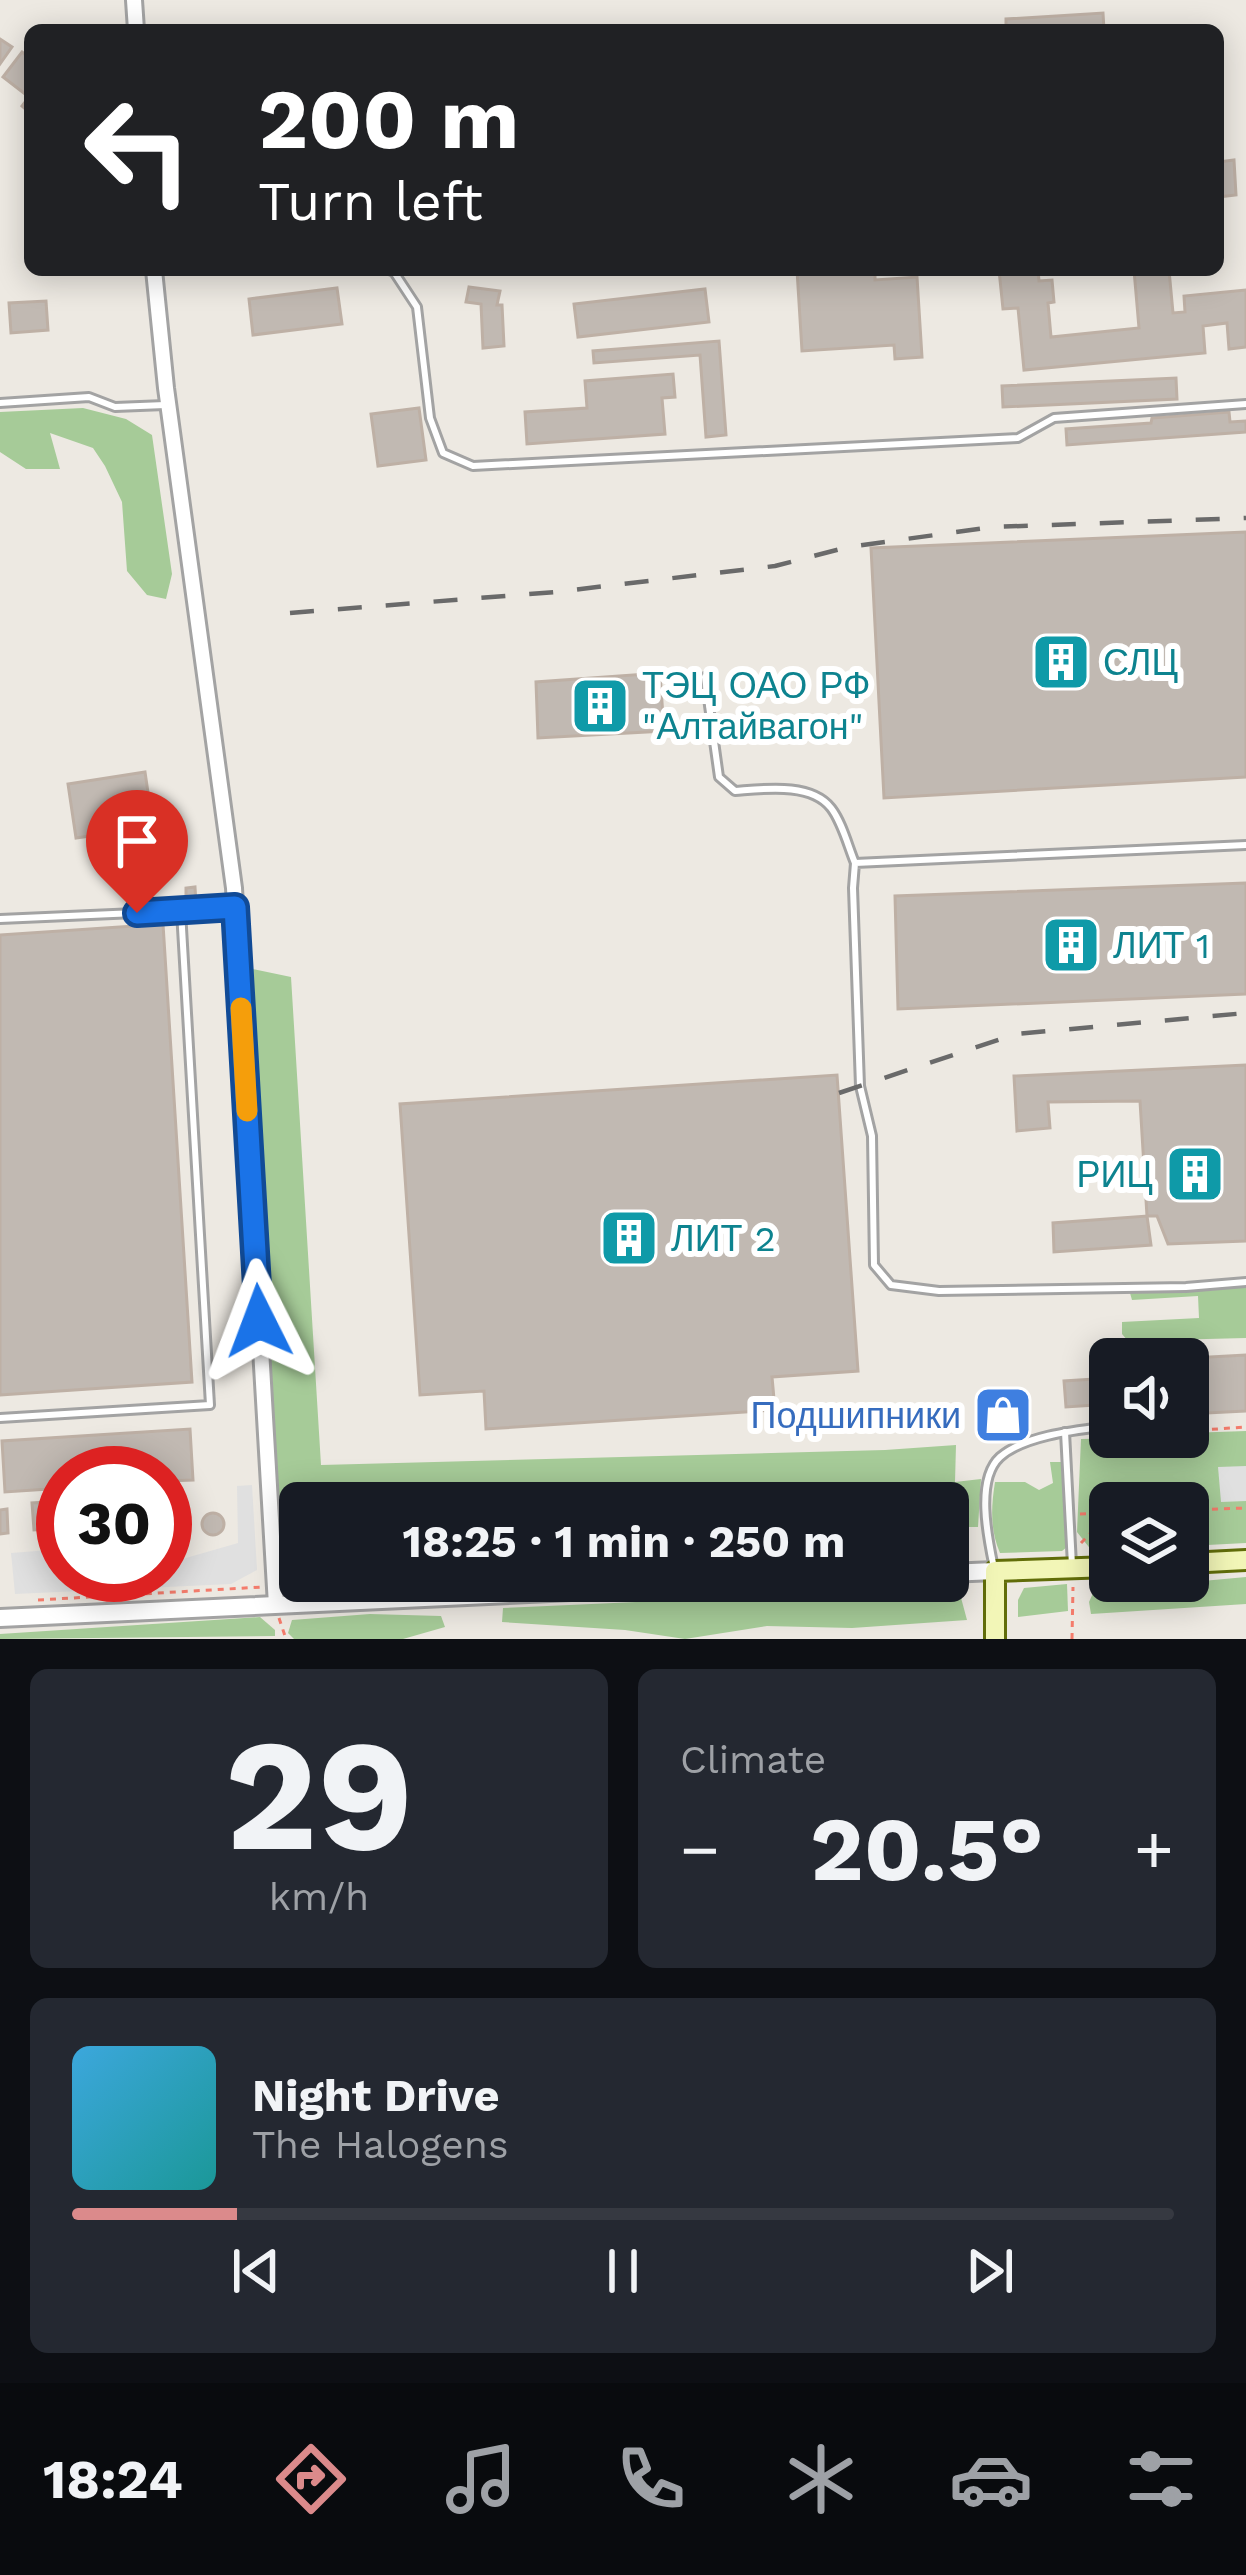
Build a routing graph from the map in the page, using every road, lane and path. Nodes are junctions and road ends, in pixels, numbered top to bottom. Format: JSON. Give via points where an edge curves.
{"nodes":[{"id":1,"x":155,"y":276,"type":"edge"},
{"id":2,"x":397,"y":276,"type":"edge"},
{"id":3,"x":0,"y":403,"type":"edge"},
{"id":4,"x":1246,"y":404,"type":"edge"},
{"id":5,"x":169,"y":405,"type":"junction"},
{"id":6,"x":705,"y":677,"type":"dead end"},
{"id":7,"x":1246,"y":845,"type":"edge"},
{"id":8,"x":855,"y":863,"type":"junction"},
{"id":9,"x":235,"y":907,"type":"junction"},
{"id":10,"x":181,"y":911,"type":"junction"},
{"id":11,"x":0,"y":919,"type":"edge"},
{"id":12,"x":1246,"y":1282,"type":"edge"},
{"id":13,"x":0,"y":1418,"type":"edge"},
{"id":14,"x":1246,"y":1427,"type":"edge"},
{"id":15,"x":1089,"y":1429,"type":"edge"},
{"id":16,"x":1209,"y":1429,"type":"edge"},
{"id":17,"x":1065,"y":1432,"type":"junction"},
{"id":18,"x":1246,"y":1508,"type":"edge"},
{"id":19,"x":1209,"y":1509,"type":"edge"},
{"id":20,"x":1089,"y":1514,"type":"edge"},
{"id":21,"x":1071,"y":1515,"type":"junction"},
{"id":22,"x":1089,"y":1539,"type":"edge"},
{"id":23,"x":1246,"y":1560,"type":"edge"},
{"id":24,"x":1072,"y":1561,"type":"junction"},
{"id":25,"x":1209,"y":1562,"type":"edge"},
{"id":26,"x":1089,"y":1564,"type":"edge"},
{"id":27,"x":995,"y":1571,"type":"junction"},
{"id":28,"x":969,"y":1573,"type":"edge"},
{"id":29,"x":275,"y":1596,"type":"junction"},
{"id":30,"x":279,"y":1596,"type":"edge"},
{"id":31,"x":24,"y":1600,"type":"dead end"},
{"id":32,"x":1073,"y":1601,"type":"dead end"},
{"id":33,"x":0,"y":1618,"type":"edge"},
{"id":34,"x":286,"y":1639,"type":"edge"},
{"id":35,"x":995,"y":1639,"type":"edge"},
{"id":36,"x":1072,"y":1639,"type":"edge"}],
"edges":[{"from":1,"to":5,"type":"street"},
{"from":2,"to":4,"type":"lane","via":[[417,308],[430,418],[443,453],[473,466],[1018,437],[1054,418]]},
{"from":3,"to":5,"type":"lane","via":[[88,397],[115,407]]},
{"from":5,"to":9,"type":"street"},
{"from":6,"to":8,"type":"lane","via":[[719,778],[735,791],[784,787],[818,798],[831,808]]},
{"from":7,"to":8,"type":"lane"},
{"from":8,"to":12,"type":"lane","via":[[874,1265],[891,1286]]},
{"from":9,"to":10,"type":"lane"},
{"from":9,"to":29,"type":"street"},
{"from":10,"to":11,"type":"lane"},
{"from":10,"to":13,"type":"lane","via":[[210,1405]]},
{"from":14,"to":16,"type":"path"},
{"from":15,"to":17,"type":"lane"},
{"from":17,"to":21,"type":"lane"},
{"from":17,"to":27,"type":"lane","via":[[998,1459],[986,1507]]},
{"from":18,"to":19,"type":"path"},
{"from":20,"to":21,"type":"path"},
{"from":21,"to":24,"type":"lane"},
{"from":22,"to":24,"type":"path"},
{"from":23,"to":25,"type":"main road"},
{"from":24,"to":26,"type":"main road"},
{"from":24,"to":27,"type":"main road"},
{"from":27,"to":28,"type":"street"},
{"from":27,"to":35,"type":"main road"},
{"from":29,"to":30,"type":"street"},
{"from":29,"to":31,"type":"path","via":[[213,1588]]},
{"from":29,"to":33,"type":"street"},
{"from":29,"to":34,"type":"path"},
{"from":32,"to":36,"type":"path"}]}
